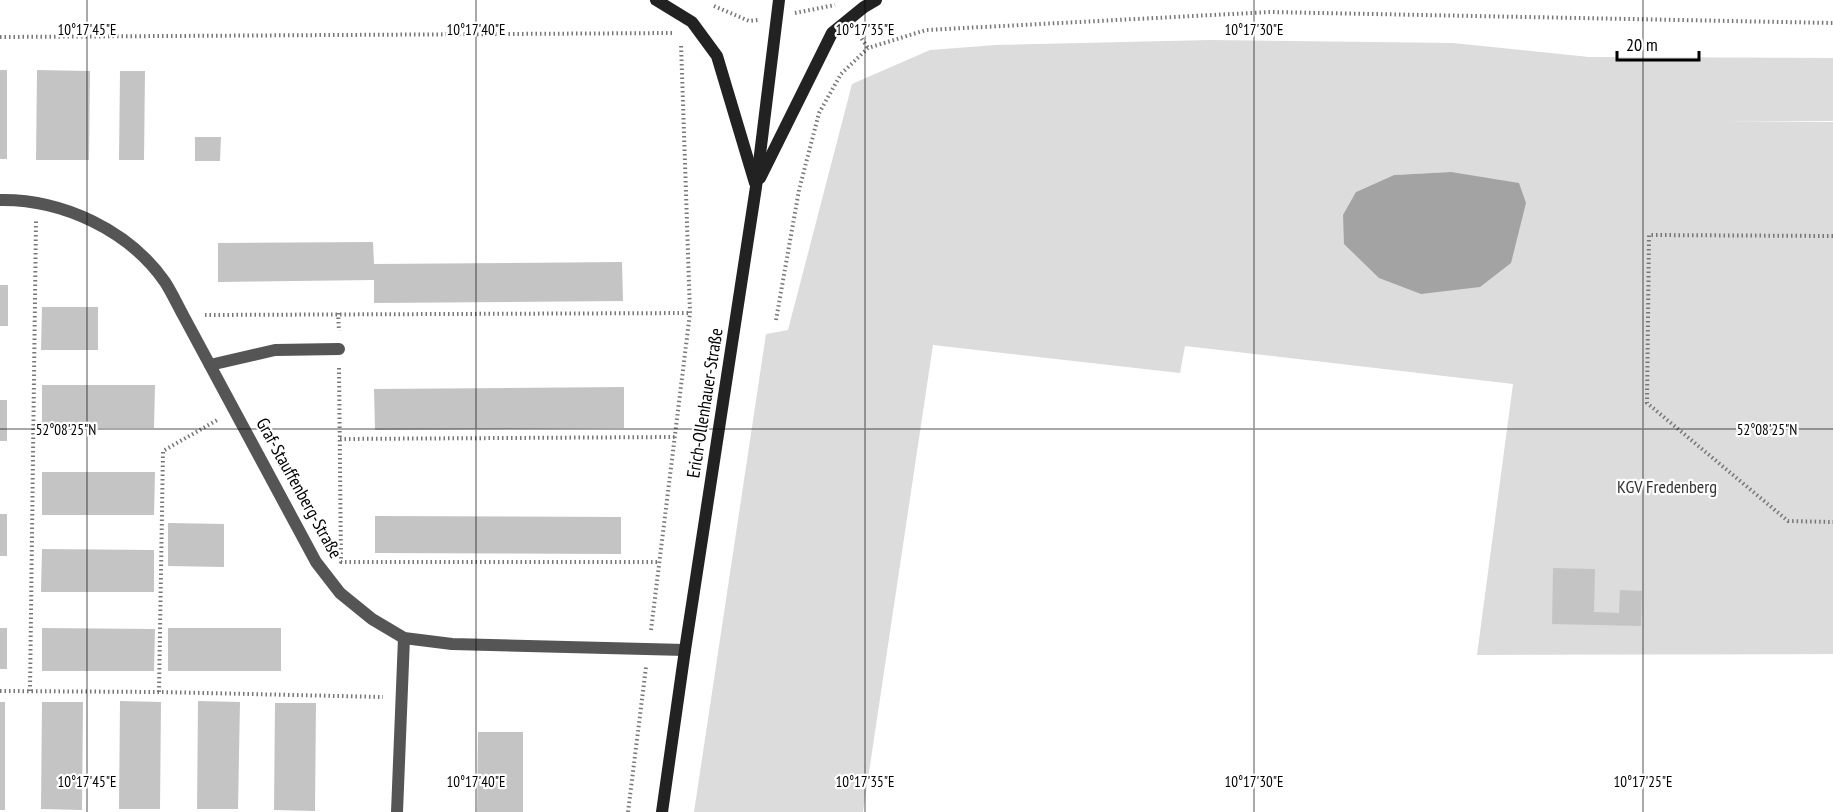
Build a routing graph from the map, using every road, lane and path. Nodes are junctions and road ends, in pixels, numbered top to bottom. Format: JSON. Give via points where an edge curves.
{"nodes":[{"id":1,"x":656,"y":0,"type":"edge"},
{"id":2,"x":714,"y":0,"type":"edge"},
{"id":3,"x":779,"y":0,"type":"edge"},
{"id":4,"x":876,"y":0,"type":"edge"},
{"id":5,"x":838,"y":4,"type":"dead end"},
{"id":6,"x":777,"y":17,"type":"junction"},
{"id":7,"x":1833,"y":23,"type":"edge"},
{"id":8,"x":0,"y":37,"type":"edge"},
{"id":9,"x":756,"y":187,"type":"junction"},
{"id":10,"x":0,"y":200,"type":"edge"},
{"id":11,"x":37,"y":202,"type":"junction"},
{"id":12,"x":1833,"y":236,"type":"edge"},
{"id":13,"x":690,"y":312,"type":"junction"},
{"id":14,"x":339,"y":313,"type":"junction"},
{"id":15,"x":183,"y":315,"type":"junction"},
{"id":16,"x":776,"y":320,"type":"dead end"},
{"id":17,"x":339,"y":349,"type":"junction"},
{"id":18,"x":210,"y":365,"type":"junction"},
{"id":19,"x":235,"y":410,"type":"junction"},
{"id":20,"x":675,"y":437,"type":"junction"},
{"id":21,"x":340,"y":439,"type":"junction"},
{"id":22,"x":1833,"y":522,"type":"edge"},
{"id":23,"x":660,"y":562,"type":"junction"},
{"id":24,"x":404,"y":638,"type":"junction"},
{"id":25,"x":649,"y":648,"type":"junction"},
{"id":26,"x":685,"y":650,"type":"junction"},
{"id":27,"x":0,"y":691,"type":"edge"},
{"id":28,"x":30,"y":691,"type":"junction"},
{"id":29,"x":159,"y":692,"type":"junction"},
{"id":30,"x":402,"y":698,"type":"junction"},
{"id":31,"x":397,"y":812,"type":"edge"},
{"id":32,"x":628,"y":812,"type":"edge"},
{"id":33,"x":662,"y":812,"type":"edge"}],
"edges":[{"from":1,"to":9,"type":"street","via":[[692,22],[717,56]]},
{"from":2,"to":6,"type":"path","via":[[714,6],[749,21]]},
{"from":3,"to":6,"type":"street","name":"Erich-Ollenhauer-Straße"},
{"from":4,"to":9,"type":"street","via":[[832,33]]},
{"from":5,"to":6,"type":"path"},
{"from":6,"to":9,"type":"street","name":"Erich-Ollenhauer-Straße"},
{"from":7,"to":16,"type":"path","via":[[1270,12],[926,30],[868,48],[841,74],[819,113],[799,190]]},
{"from":8,"to":13,"type":"path","via":[[681,33]]},
{"from":9,"to":26,"type":"street","name":"Erich-Ollenhauer-Straße"},
{"from":10,"to":11,"type":"street","name":"Graf-Stauffenberg-Straße"},
{"from":11,"to":15,"type":"street","name":"Graf-Stauffenberg-Straße","via":[[96,223],[124,241],[165,282]]},
{"from":11,"to":28,"type":"path"},
{"from":12,"to":22,"type":"path","via":[[1649,235],[1647,403],[1788,521]]},
{"from":13,"to":14,"type":"path"},
{"from":13,"to":20,"type":"path"},
{"from":14,"to":15,"type":"path"},
{"from":14,"to":17,"type":"path"},
{"from":15,"to":18,"type":"street","name":"Graf-Stauffenberg-Straße"},
{"from":17,"to":18,"type":"street","via":[[275,350]]},
{"from":17,"to":21,"type":"path"},
{"from":18,"to":19,"type":"street","name":"Graf-Stauffenberg-Straße"},
{"from":19,"to":24,"type":"street","name":"Graf-Stauffenberg-Straße","via":[[316,562],[340,593]]},
{"from":19,"to":29,"type":"path","via":[[163,451]]},
{"from":20,"to":21,"type":"path"},
{"from":20,"to":23,"type":"path"},
{"from":21,"to":23,"type":"path","via":[[341,562]]},
{"from":23,"to":25,"type":"path"},
{"from":24,"to":25,"type":"street","name":"Graf-Stauffenberg-Straße","via":[[452,644]]},
{"from":24,"to":30,"type":"street"},
{"from":25,"to":26,"type":"street","name":"Graf-Stauffenberg-Straße"},
{"from":25,"to":32,"type":"path"},
{"from":26,"to":33,"type":"street","name":"Erich-Ollenhauer-Straße"},
{"from":27,"to":28,"type":"path"},
{"from":28,"to":29,"type":"path"},
{"from":29,"to":30,"type":"path"},
{"from":30,"to":31,"type":"street"}]}
